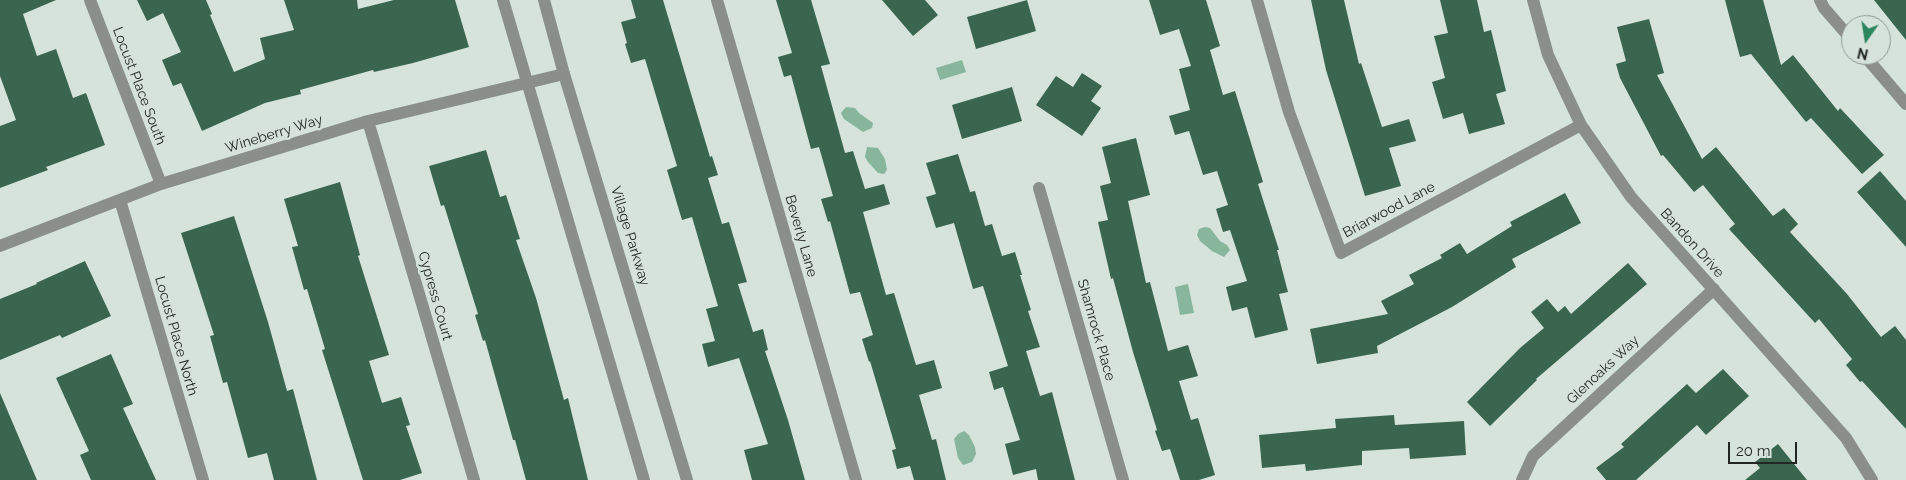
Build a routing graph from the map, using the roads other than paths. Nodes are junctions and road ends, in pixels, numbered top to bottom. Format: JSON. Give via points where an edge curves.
{"nodes":[{"id":1,"x":90,"y":0,"type":"edge"},
{"id":2,"x":502,"y":0,"type":"edge"},
{"id":3,"x":544,"y":0,"type":"edge"},
{"id":4,"x":717,"y":0,"type":"edge"},
{"id":5,"x":1257,"y":0,"type":"edge"},
{"id":6,"x":1533,"y":0,"type":"edge"},
{"id":7,"x":1820,"y":0,"type":"edge"},
{"id":8,"x":1841,"y":28,"type":"edge"},
{"id":9,"x":1873,"y":65,"type":"edge"},
{"id":10,"x":564,"y":74,"type":"junction"},
{"id":11,"x":527,"y":83,"type":"junction"},
{"id":12,"x":1906,"y":104,"type":"edge"},
{"id":13,"x":368,"y":122,"type":"junction"},
{"id":14,"x":1581,"y":125,"type":"junction"},
{"id":15,"x":161,"y":184,"type":"junction"},
{"id":16,"x":1039,"y":188,"type":"dead end"},
{"id":17,"x":120,"y":200,"type":"junction"},
{"id":18,"x":0,"y":246,"type":"edge"},
{"id":19,"x":1714,"y":289,"type":"junction"},
{"id":20,"x":203,"y":480,"type":"edge"},
{"id":21,"x":474,"y":480,"type":"edge"},
{"id":22,"x":644,"y":480,"type":"edge"},
{"id":23,"x":688,"y":480,"type":"edge"},
{"id":24,"x":856,"y":480,"type":"edge"},
{"id":25,"x":1123,"y":480,"type":"edge"},
{"id":26,"x":1522,"y":480,"type":"edge"},
{"id":27,"x":1872,"y":480,"type":"edge"}],
"edges":[{"from":1,"to":15,"type":"street","name":"Locust Place South"},
{"from":2,"to":11,"type":"street"},
{"from":3,"to":10,"type":"street","name":"Village Parkway"},
{"from":4,"to":24,"type":"street","name":"Beverly Lane"},
{"from":5,"to":14,"type":"street","name":"Briarwood Lane","via":[[1289,112],[1341,253]]},
{"from":6,"to":14,"type":"street","name":"Bandon Drive","via":[[1548,55]]},
{"from":7,"to":8,"type":"street"},
{"from":9,"to":12,"type":"street"},
{"from":10,"to":11,"type":"street","name":"Wineberry Way"},
{"from":10,"to":23,"type":"street","name":"Village Parkway"},
{"from":11,"to":13,"type":"street","name":"Wineberry Way"},
{"from":11,"to":22,"type":"street"},
{"from":13,"to":15,"type":"street","name":"Wineberry Way"},
{"from":13,"to":21,"type":"street","name":"Cypress Court"},
{"from":14,"to":19,"type":"street","name":"Bandon Drive","via":[[1631,197]]},
{"from":15,"to":17,"type":"street","name":"Wineberry Way"},
{"from":16,"to":25,"type":"street","name":"Shamrock Place"},
{"from":17,"to":18,"type":"street","name":"Wineberry Way"},
{"from":17,"to":20,"type":"street","name":"Locust Place North"},
{"from":19,"to":26,"type":"street","name":"Glenoaks Way","via":[[1533,456]]},
{"from":19,"to":27,"type":"street","name":"Bandon Drive","via":[[1846,438]]}]}
